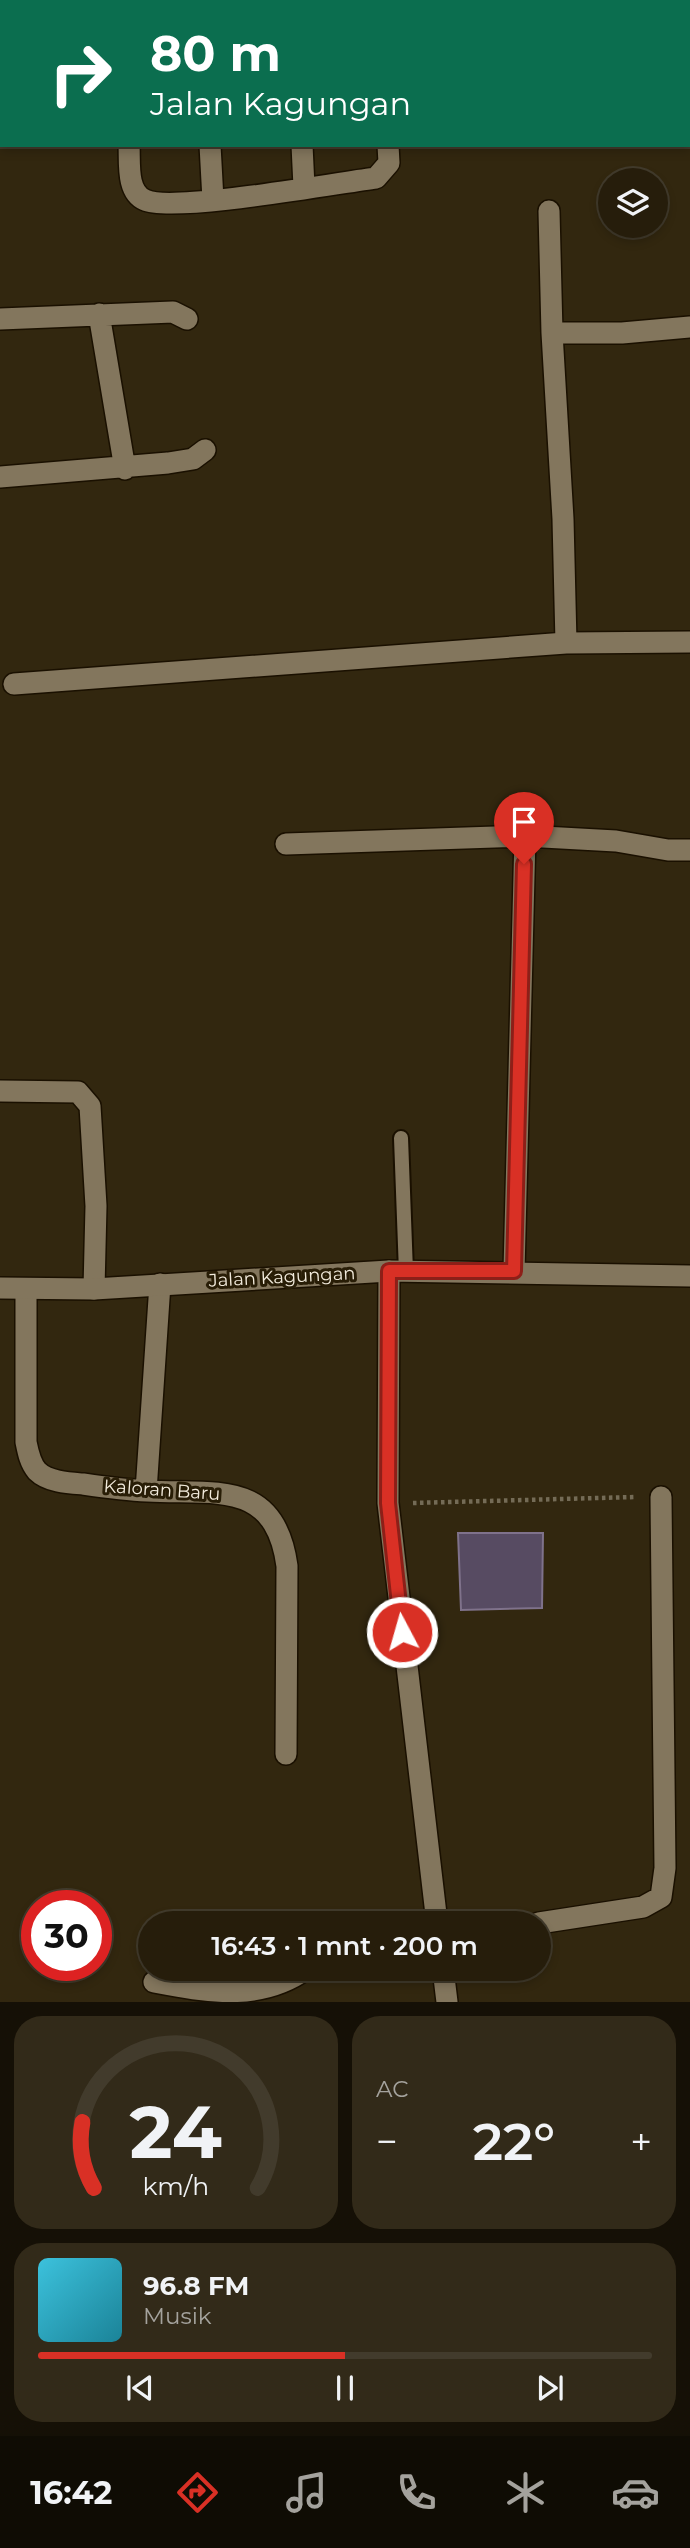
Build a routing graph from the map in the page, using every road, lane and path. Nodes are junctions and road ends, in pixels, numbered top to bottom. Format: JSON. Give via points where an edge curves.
{"nodes":[{"id":1,"x":129,"y":147,"type":"edge"},
{"id":2,"x":210,"y":147,"type":"edge"},
{"id":3,"x":302,"y":147,"type":"edge"},
{"id":4,"x":388,"y":147,"type":"edge"},
{"id":5,"x":304,"y":187,"type":"junction"},
{"id":6,"x":213,"y":200,"type":"junction"},
{"id":7,"x":549,"y":211,"type":"dead end"},
{"id":8,"x":99,"y":314,"type":"junction"},
{"id":9,"x":0,"y":319,"type":"edge"},
{"id":10,"x":187,"y":319,"type":"dead end"},
{"id":11,"x":690,"y":327,"type":"edge"},
{"id":12,"x":552,"y":333,"type":"junction"},
{"id":13,"x":205,"y":450,"type":"dead end"},
{"id":14,"x":125,"y":468,"type":"junction"},
{"id":15,"x":0,"y":477,"type":"edge"},
{"id":16,"x":690,"y":642,"type":"edge"},
{"id":17,"x":566,"y":643,"type":"junction"},
{"id":18,"x":14,"y":684,"type":"dead end"},
{"id":19,"x":525,"y":836,"type":"junction"},
{"id":20,"x":286,"y":844,"type":"dead end"},
{"id":21,"x":690,"y":850,"type":"edge"},
{"id":22,"x":0,"y":1091,"type":"edge"},
{"id":23,"x":401,"y":1138,"type":"dead end"},
{"id":24,"x":398,"y":1271,"type":"junction"},
{"id":25,"x":514,"y":1271,"type":"junction"},
{"id":26,"x":690,"y":1276,"type":"edge"},
{"id":27,"x":160,"y":1284,"type":"junction"},
{"id":28,"x":0,"y":1288,"type":"edge"},
{"id":29,"x":26,"y":1289,"type":"junction"},
{"id":30,"x":94,"y":1289,"type":"junction"},
{"id":31,"x":146,"y":1491,"type":"junction"},
{"id":32,"x":661,"y":1497,"type":"joint"},
{"id":33,"x":388,"y":1503,"type":"junction"},
{"id":34,"x":286,"y":1754,"type":"dead end"},
{"id":35,"x":436,"y":1911,"type":"edge"},
{"id":36,"x":551,"y":1921,"type":"edge"},
{"id":37,"x":291,"y":1981,"type":"edge"},
{"id":38,"x":444,"y":1981,"type":"edge"},
{"id":39,"x":153,"y":1982,"type":"dead end"},
{"id":40,"x":447,"y":2002,"type":"edge"}],
"edges":[{"from":1,"to":6,"type":"street","via":[[132,185],[145,200]]},
{"from":2,"to":6,"type":"street"},
{"from":3,"to":5,"type":"street"},
{"from":4,"to":5,"type":"street","via":[[389,163],[376,178]]},
{"from":5,"to":6,"type":"street"},
{"from":7,"to":12,"type":"street"},
{"from":8,"to":9,"type":"street"},
{"from":8,"to":10,"type":"street","via":[[173,312]]},
{"from":8,"to":14,"type":"street"},
{"from":11,"to":12,"type":"street"},
{"from":12,"to":17,"type":"street"},
{"from":13,"to":14,"type":"street","via":[[193,458]]},
{"from":14,"to":15,"type":"street"},
{"from":16,"to":17,"type":"street"},
{"from":17,"to":18,"type":"street"},
{"from":19,"to":20,"type":"street"},
{"from":19,"to":21,"type":"street"},
{"from":19,"to":25,"type":"street"},
{"from":22,"to":30,"type":"street","via":[[79,1092],[86,1097],[96,1206]]},
{"from":23,"to":24,"type":"lane"},
{"from":24,"to":25,"type":"street","name":"Jalan Kagungan"},
{"from":24,"to":27,"type":"street","name":"Jalan Kagungan"},
{"from":24,"to":33,"type":"street"},
{"from":25,"to":26,"type":"street","name":"Jalan Kagungan"},
{"from":27,"to":30,"type":"street","name":"Jalan Kagungan"},
{"from":27,"to":31,"type":"street"},
{"from":28,"to":29,"type":"street","name":"Jalan Kagungan"},
{"from":29,"to":30,"type":"street","name":"Jalan Kagungan"},
{"from":29,"to":31,"type":"street","name":"Kaloran Baru","via":[[26,1442],[30,1460],[38,1473],[57,1481]]},
{"from":31,"to":34,"type":"street","name":"Kaloran Baru","via":[[226,1493],[253,1502],[271,1518],[283,1539],[287,1566]]},
{"from":32,"to":33,"type":"path"},
{"from":32,"to":36,"type":"street","via":[[665,1868],[660,1897],[643,1907]]},
{"from":33,"to":35,"type":"street"},
{"from":37,"to":39,"type":"street","via":[[253,1993],[209,1993]]},
{"from":38,"to":40,"type":"street"}]}
